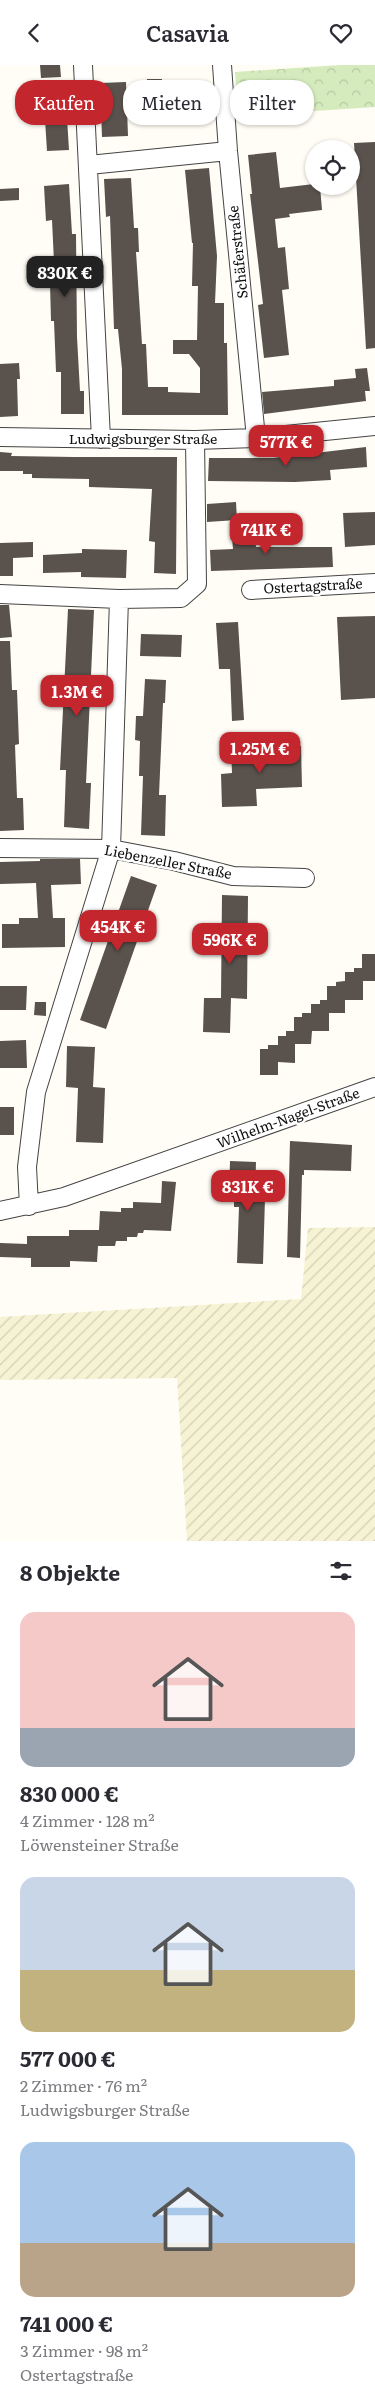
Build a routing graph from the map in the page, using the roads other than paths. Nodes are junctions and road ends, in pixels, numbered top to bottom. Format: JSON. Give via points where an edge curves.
{"nodes":[{"id":1,"x":83,"y":65,"type":"edge"},
{"id":2,"x":222,"y":65,"type":"edge"},
{"id":3,"x":228,"y":151,"type":"junction"},
{"id":4,"x":89,"y":165,"type":"junction"},
{"id":5,"x":375,"y":426,"type":"edge"},
{"id":6,"x":0,"y":437,"type":"edge"},
{"id":7,"x":256,"y":438,"type":"junction"},
{"id":8,"x":101,"y":439,"type":"junction"},
{"id":9,"x":195,"y":440,"type":"junction"},
{"id":10,"x":375,"y":583,"type":"edge"},
{"id":11,"x":250,"y":589,"type":"dead end"},
{"id":12,"x":0,"y":594,"type":"edge"},
{"id":13,"x":120,"y":599,"type":"junction"},
{"id":14,"x":0,"y":848,"type":"edge"},
{"id":15,"x":111,"y":849,"type":"junction"},
{"id":16,"x":305,"y":879,"type":"dead end"},
{"id":17,"x":375,"y":1087,"type":"edge"},
{"id":18,"x":29,"y":1206,"type":"junction"},
{"id":19,"x":0,"y":1211,"type":"edge"}],
"edges":[{"from":1,"to":4,"type":"street"},
{"from":2,"to":3,"type":"street","name":"Schäferstraße"},
{"from":3,"to":4,"type":"street"},
{"from":3,"to":7,"type":"street","name":"Schäferstraße"},
{"from":4,"to":8,"type":"street"},
{"from":5,"to":7,"type":"street","name":"Ludwigsburger Straße"},
{"from":6,"to":8,"type":"street","name":"Ludwigsburger Straße"},
{"from":7,"to":9,"type":"street","name":"Ludwigsburger Straße"},
{"from":8,"to":9,"type":"street","name":"Ludwigsburger Straße"},
{"from":9,"to":13,"type":"street","via":[[197,585],[181,598]]},
{"from":10,"to":11,"type":"street","name":"Ostertagstraße"},
{"from":12,"to":13,"type":"street"},
{"from":13,"to":15,"type":"street"},
{"from":14,"to":15,"type":"street","name":"Liebenzeller Straße"},
{"from":15,"to":16,"type":"street","name":"Liebenzeller Straße","via":[[233,876]]},
{"from":15,"to":18,"type":"street","via":[[36,1092],[27,1167]]},
{"from":17,"to":18,"type":"street","name":"Wilhelm-Nagel-Straße","via":[[73,1194]]},
{"from":18,"to":19,"type":"street","name":"Wilhelm-Nagel-Straße"}]}
